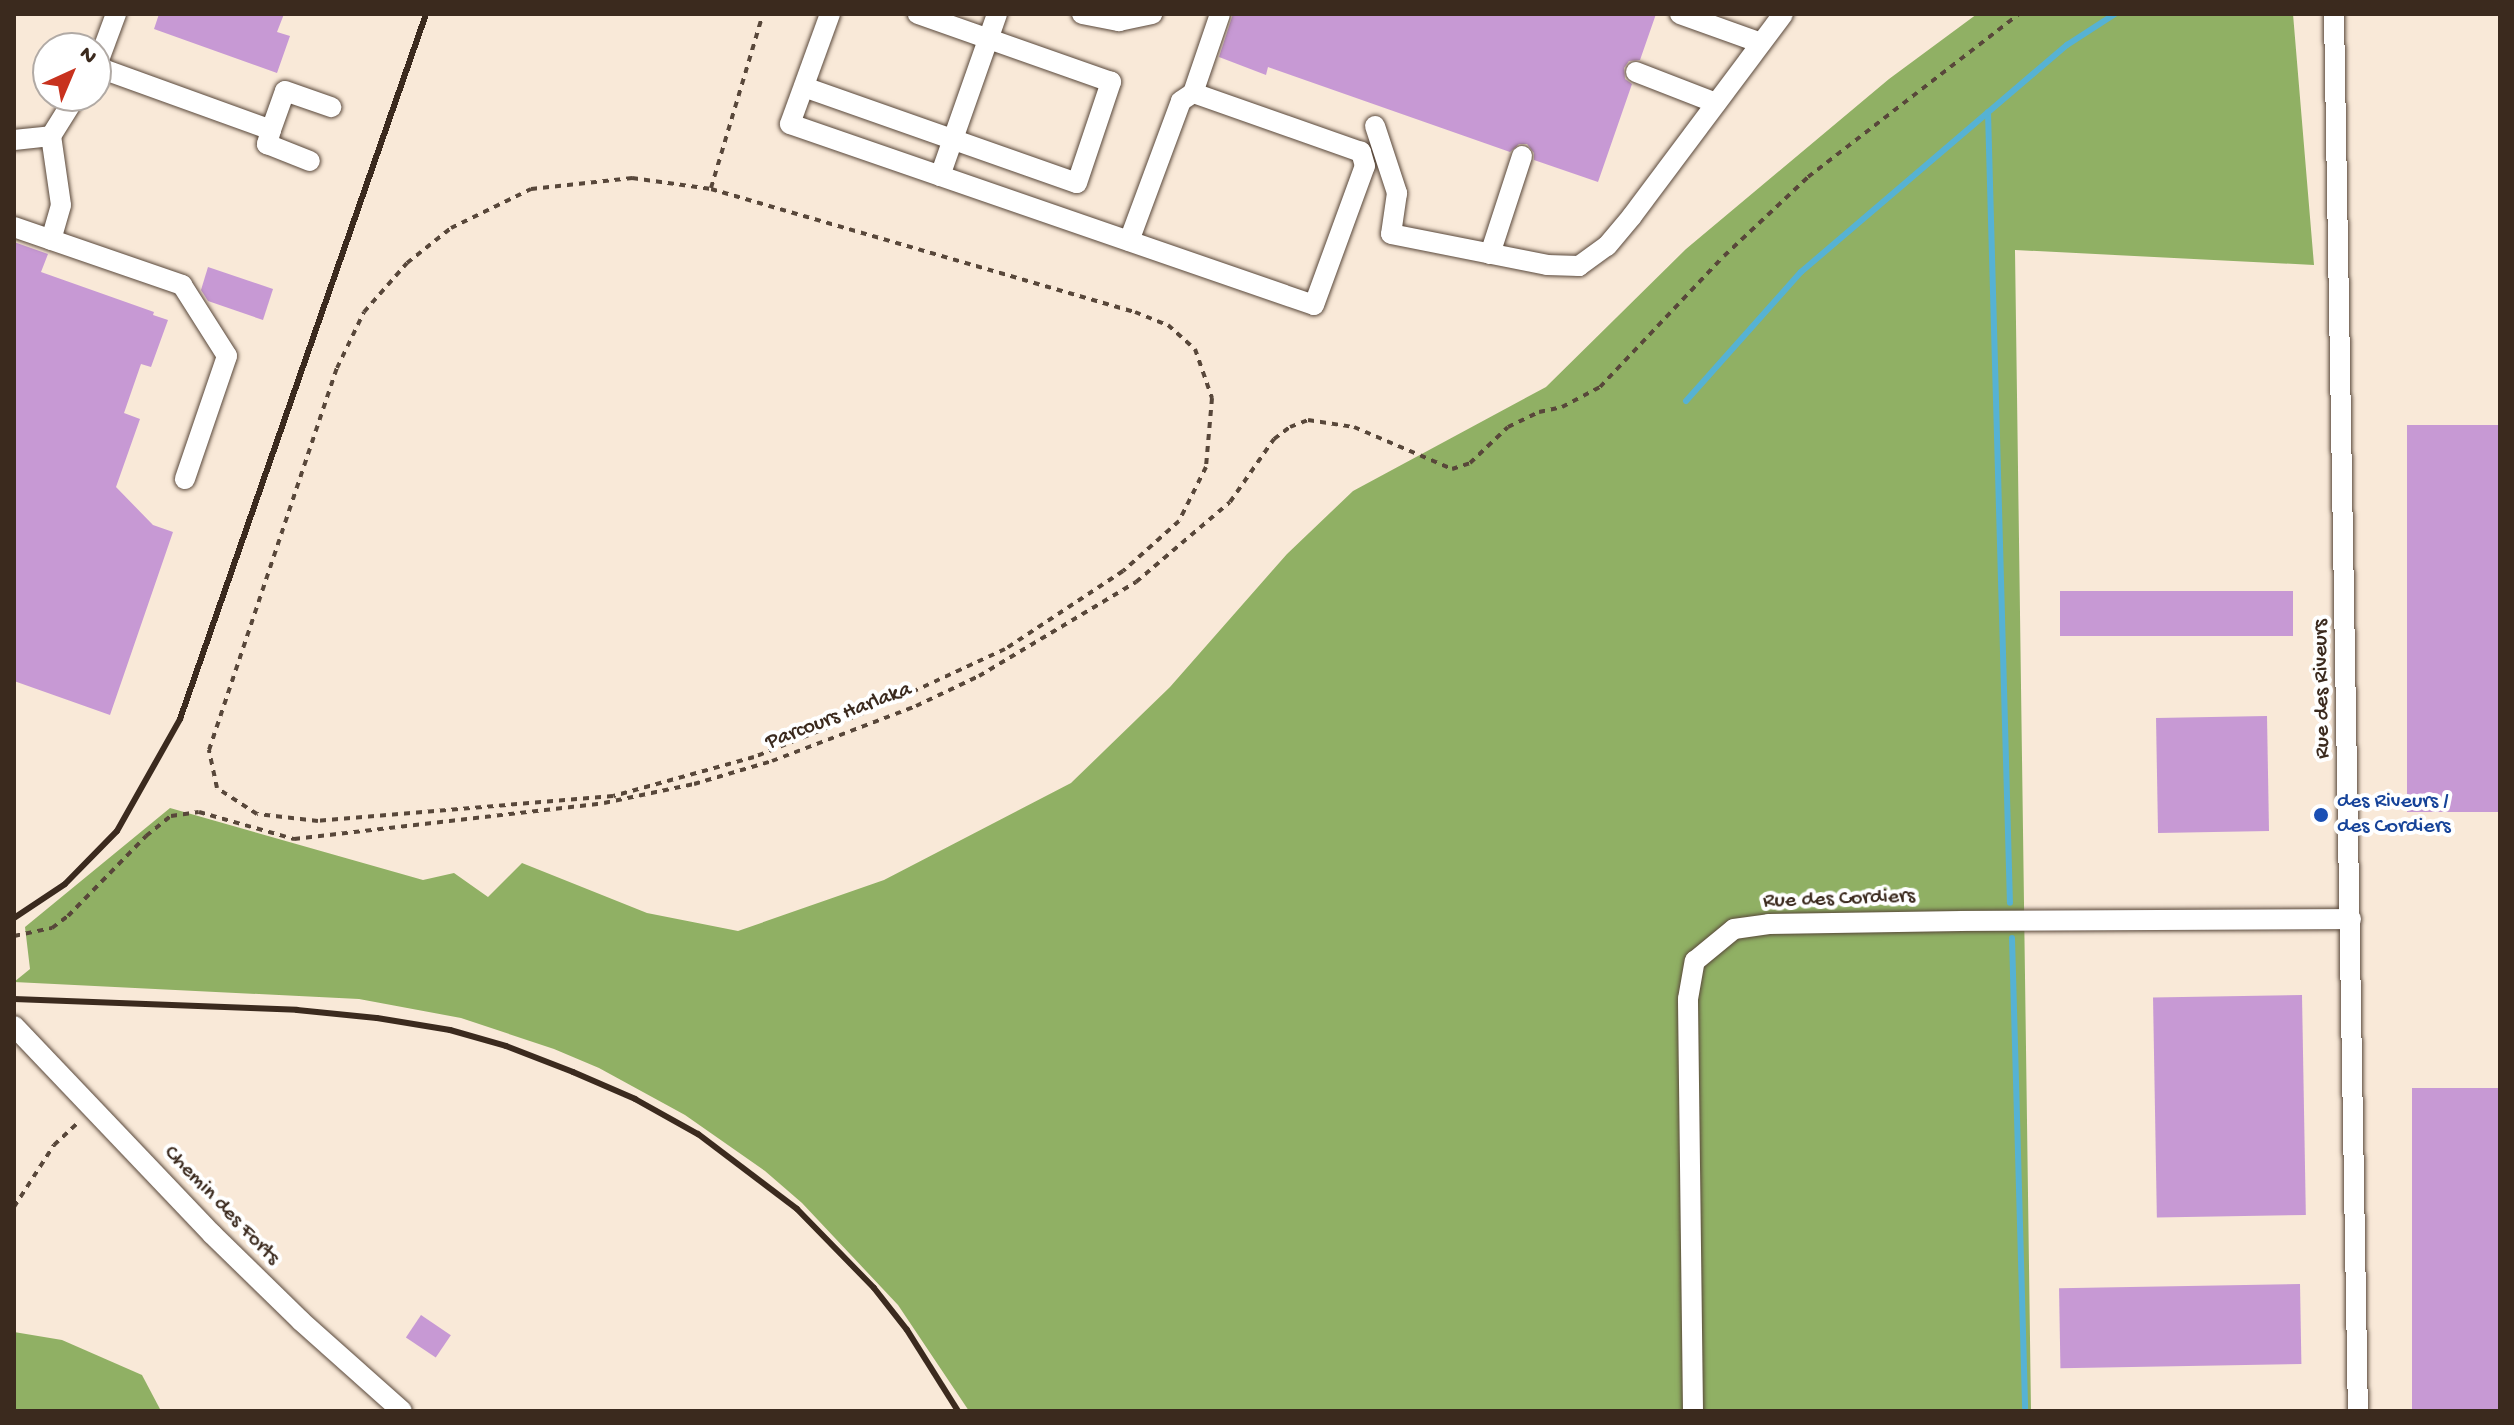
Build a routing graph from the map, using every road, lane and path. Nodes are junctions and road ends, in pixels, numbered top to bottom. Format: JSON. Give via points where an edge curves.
{"nodes":[{"id":1,"x":763,"y":14,"type":"edge"},
{"id":2,"x":830,"y":14,"type":"edge"},
{"id":3,"x":918,"y":14,"type":"edge"},
{"id":4,"x":997,"y":14,"type":"edge"},
{"id":5,"x":1082,"y":14,"type":"edge"},
{"id":6,"x":1152,"y":14,"type":"edge"},
{"id":7,"x":1220,"y":14,"type":"edge"},
{"id":8,"x":1680,"y":14,"type":"edge"},
{"id":9,"x":1783,"y":14,"type":"edge"},
{"id":10,"x":2019,"y":14,"type":"edge"},
{"id":11,"x":2334,"y":14,"type":"edge"},
{"id":12,"x":988,"y":39,"type":"junction"},
{"id":13,"x":1761,"y":43,"type":"junction"},
{"id":14,"x":1636,"y":72,"type":"dead end"},
{"id":15,"x":112,"y":73,"type":"edge"},
{"id":16,"x":804,"y":87,"type":"junction"},
{"id":17,"x":1193,"y":93,"type":"junction"},
{"id":18,"x":1716,"y":103,"type":"junction"},
{"id":19,"x":331,"y":107,"type":"dead end"},
{"id":20,"x":66,"y":112,"type":"edge"},
{"id":21,"x":1375,"y":126,"type":"dead end"},
{"id":22,"x":271,"y":130,"type":"junction"},
{"id":23,"x":51,"y":136,"type":"junction"},
{"id":24,"x":953,"y":139,"type":"junction"},
{"id":25,"x":14,"y":140,"type":"edge"},
{"id":26,"x":1522,"y":156,"type":"dead end"},
{"id":27,"x":310,"y":161,"type":"dead end"},
{"id":28,"x":940,"y":176,"type":"junction"},
{"id":29,"x":711,"y":189,"type":"junction"},
{"id":30,"x":14,"y":227,"type":"edge"},
{"id":31,"x":51,"y":240,"type":"junction"},
{"id":32,"x":1129,"y":241,"type":"junction"},
{"id":33,"x":1490,"y":254,"type":"junction"},
{"id":34,"x":185,"y":479,"type":"dead end"},
{"id":35,"x":2351,"y":919,"type":"junction"},
{"id":36,"x":14,"y":936,"type":"edge"},
{"id":37,"x":14,"y":1026,"type":"edge"},
{"id":38,"x":93,"y":1109,"type":"junction"},
{"id":39,"x":14,"y":1207,"type":"edge"},
{"id":40,"x":402,"y":1411,"type":"edge"},
{"id":41,"x":1693,"y":1411,"type":"edge"},
{"id":42,"x":2358,"y":1411,"type":"edge"}],
"edges":[{"from":1,"to":29,"type":"path"},
{"from":2,"to":16,"type":"street"},
{"from":3,"to":12,"type":"street"},
{"from":4,"to":12,"type":"street"},
{"from":5,"to":6,"type":"street","via":[[1119,21]]},
{"from":7,"to":17,"type":"street"},
{"from":8,"to":13,"type":"street"},
{"from":9,"to":13,"type":"street"},
{"from":10,"to":36,"type":"path","name":"Parcours Harlaka","via":[[1808,177],[1724,256],[1600,387],[1508,427],[1470,463],[1452,469],[1354,427],[1308,420],[1274,439],[1230,502],[1136,582],[979,676],[916,706],[772,761],[604,803],[294,839],[199,812],[171,816],[68,916],[52,928]]},
{"from":11,"to":35,"type":"street","name":"Rue des Riveurs"},
{"from":12,"to":24,"type":"street"},
{"from":12,"to":24,"type":"street","via":[[1111,82],[1077,183]]},
{"from":13,"to":18,"type":"street"},
{"from":14,"to":18,"type":"street"},
{"from":15,"to":22,"type":"street"},
{"from":16,"to":24,"type":"street"},
{"from":16,"to":28,"type":"street","via":[[790,124]]},
{"from":17,"to":32,"type":"street","via":[[1181,101]]},
{"from":17,"to":32,"type":"street","via":[[1361,152],[1365,166],[1314,305]]},
{"from":18,"to":33,"type":"street","via":[[1632,216],[1593,258],[1565,267]]},
{"from":19,"to":22,"type":"street","via":[[285,91]]},
{"from":20,"to":23,"type":"street"},
{"from":21,"to":33,"type":"street","via":[[1397,193],[1391,234]]},
{"from":22,"to":27,"type":"street","via":[[267,144]]},
{"from":23,"to":25,"type":"street"},
{"from":23,"to":31,"type":"street","via":[[61,205]]},
{"from":24,"to":28,"type":"street"},
{"from":26,"to":33,"type":"street"},
{"from":28,"to":32,"type":"street"},
{"from":29,"to":29,"type":"path","via":[[632,178],[531,189],[451,228],[407,263],[364,312],[337,368],[209,750],[217,788],[257,814],[318,821],[613,796],[754,757],[1005,649],[1123,571],[1179,521],[1206,467],[1212,398],[1195,349],[1168,325]]},
{"from":30,"to":31,"type":"street"},
{"from":31,"to":34,"type":"street","via":[[182,285],[227,356]]},
{"from":35,"to":41,"type":"street","name":"Rue des Cordiers","via":[[1769,924],[1734,929],[1695,961],[1688,999]]},
{"from":35,"to":42,"type":"street","name":"Rue des Riveurs"},
{"from":37,"to":38,"type":"street","name":"Chemin des Forts"},
{"from":38,"to":39,"type":"path","via":[[54,1145]]},
{"from":38,"to":40,"type":"street","name":"Chemin des Forts","via":[[290,1310]]}]}
